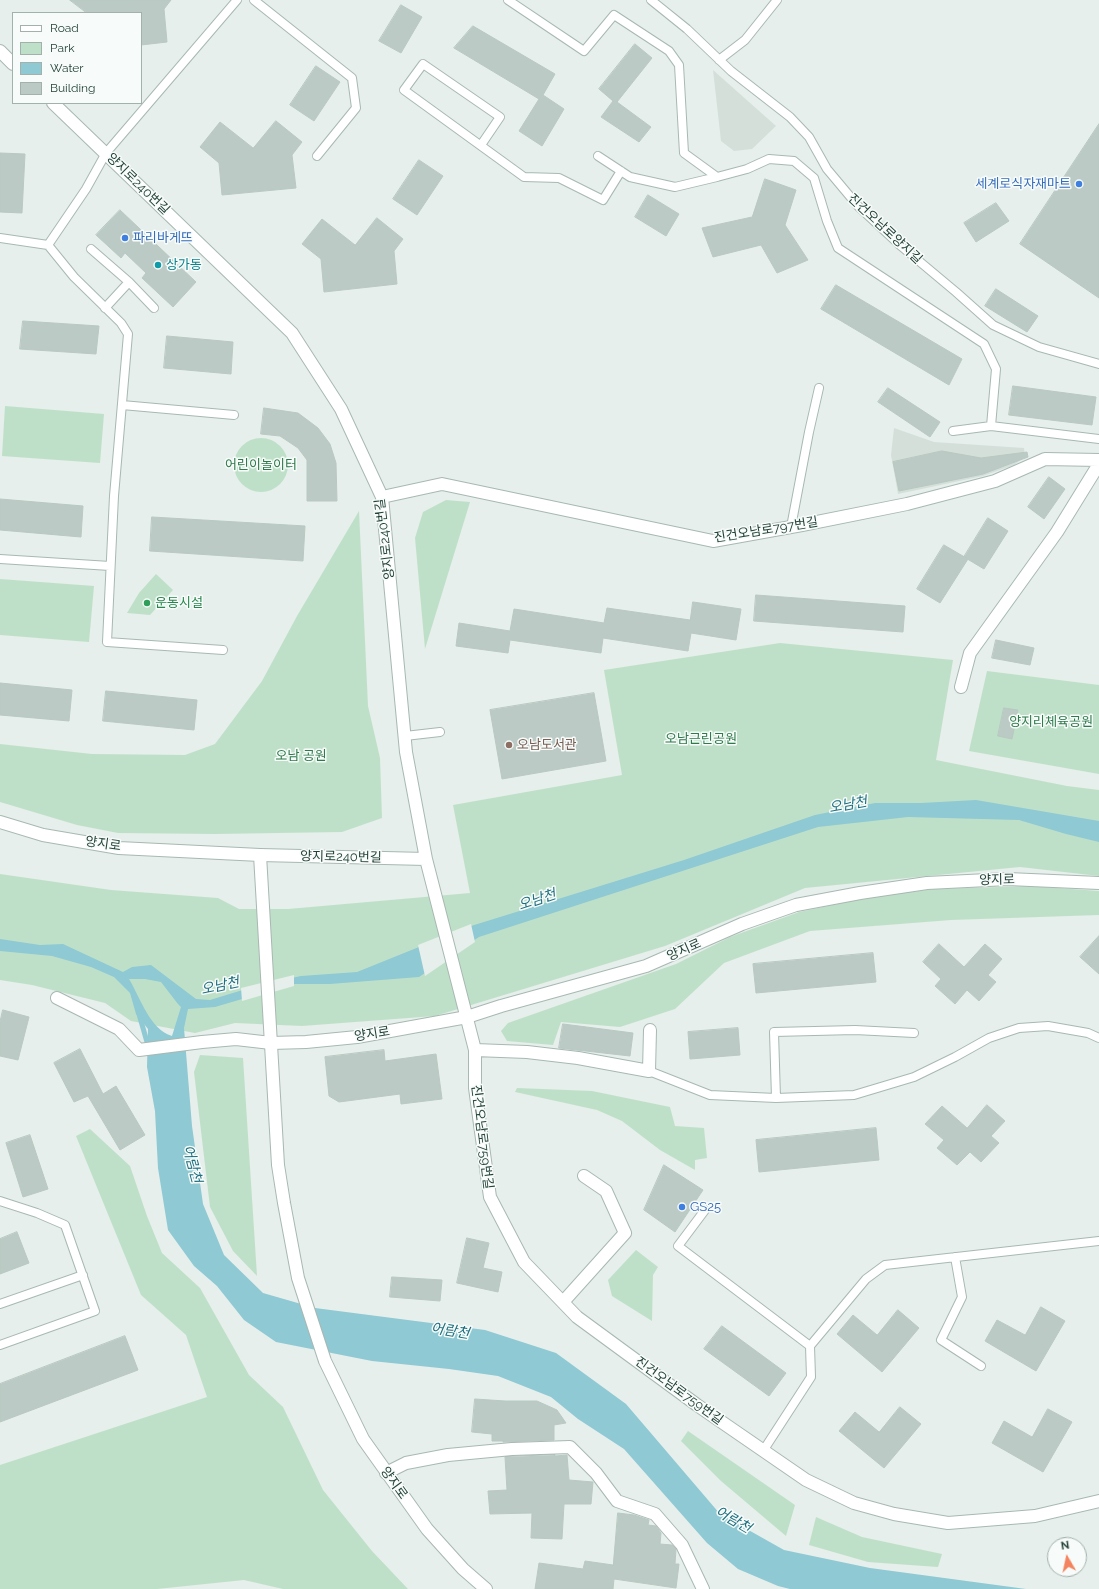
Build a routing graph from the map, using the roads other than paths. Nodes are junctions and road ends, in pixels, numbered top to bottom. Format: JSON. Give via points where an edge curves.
{"nodes":[{"id":1,"x":237,"y":0,"type":"edge"},
{"id":2,"x":254,"y":0,"type":"edge"},
{"id":3,"x":508,"y":0,"type":"edge"},
{"id":4,"x":652,"y":0,"type":"edge"},
{"id":5,"x":777,"y":0,"type":"edge"},
{"id":6,"x":0,"y":51,"type":"edge"},
{"id":7,"x":719,"y":60,"type":"junction"},
{"id":8,"x":12,"y":63,"type":"edge"},
{"id":9,"x":55,"y":104,"type":"edge"},
{"id":10,"x":481,"y":145,"type":"junction"},
{"id":11,"x":106,"y":153,"type":"junction"},
{"id":12,"x":317,"y":156,"type":"dead end"},
{"id":13,"x":598,"y":156,"type":"dead end"},
{"id":14,"x":621,"y":171,"type":"junction"},
{"id":15,"x":717,"y":177,"type":"junction"},
{"id":16,"x":0,"y":238,"type":"edge"},
{"id":17,"x":48,"y":245,"type":"junction"},
{"id":18,"x":91,"y":249,"type":"dead end"},
{"id":19,"x":129,"y":282,"type":"junction"},
{"id":20,"x":106,"y":308,"type":"junction"},
{"id":21,"x":154,"y":308,"type":"dead end"},
{"id":22,"x":1099,"y":364,"type":"edge"},
{"id":23,"x":819,"y":388,"type":"dead end"},
{"id":24,"x":122,"y":405,"type":"junction"},
{"id":25,"x":234,"y":415,"type":"dead end"},
{"id":26,"x":991,"y":426,"type":"junction"},
{"id":27,"x":953,"y":431,"type":"dead end"},
{"id":28,"x":1099,"y":438,"type":"edge"},
{"id":29,"x":1099,"y":460,"type":"edge"},
{"id":30,"x":1099,"y":464,"type":"edge"},
{"id":31,"x":382,"y":497,"type":"junction"},
{"id":32,"x":791,"y":527,"type":"junction"},
{"id":33,"x":0,"y":560,"type":"edge"},
{"id":34,"x":110,"y":566,"type":"junction"},
{"id":35,"x":223,"y":650,"type":"dead end"},
{"id":36,"x":960,"y":687,"type":"dead end"},
{"id":37,"x":440,"y":732,"type":"dead end"},
{"id":38,"x":405,"y":736,"type":"junction"},
{"id":39,"x":0,"y":822,"type":"edge"},
{"id":40,"x":260,"y":855,"type":"junction"},
{"id":41,"x":426,"y":859,"type":"junction"},
{"id":42,"x":1099,"y":883,"type":"edge"},
{"id":43,"x":57,"y":998,"type":"dead end"},
{"id":44,"x":467,"y":1017,"type":"junction"},
{"id":45,"x":650,"y":1030,"type":"dead end"},
{"id":46,"x":914,"y":1033,"type":"dead end"},
{"id":47,"x":1099,"y":1038,"type":"edge"},
{"id":48,"x":271,"y":1043,"type":"junction"},
{"id":49,"x":474,"y":1050,"type":"junction"},
{"id":50,"x":649,"y":1071,"type":"junction"},
{"id":51,"x":776,"y":1098,"type":"junction"},
{"id":52,"x":584,"y":1176,"type":"dead end"},
{"id":53,"x":0,"y":1201,"type":"edge"},
{"id":54,"x":705,"y":1210,"type":"dead end"},
{"id":55,"x":1099,"y":1240,"type":"edge"},
{"id":56,"x":955,"y":1257,"type":"junction"},
{"id":57,"x":83,"y":1275,"type":"junction"},
{"id":58,"x":563,"y":1302,"type":"junction"},
{"id":59,"x":0,"y":1304,"type":"edge"},
{"id":60,"x":0,"y":1345,"type":"edge"},
{"id":61,"x":810,"y":1346,"type":"junction"},
{"id":62,"x":980,"y":1366,"type":"dead end"},
{"id":63,"x":763,"y":1451,"type":"junction"},
{"id":64,"x":386,"y":1473,"type":"junction"},
{"id":65,"x":1099,"y":1501,"type":"edge"},
{"id":66,"x":486,"y":1589,"type":"edge"},
{"id":67,"x":703,"y":1589,"type":"edge"}],
"edges":[{"from":1,"to":11,"type":"lane"},
{"from":2,"to":12,"type":"lane","via":[[352,78],[356,108]]},
{"from":3,"to":15,"type":"lane","via":[[584,51],[614,15],[669,50],[679,65],[684,153]]},
{"from":4,"to":7,"type":"lane","name":"진건오남로양지길"},
{"from":5,"to":7,"type":"lane","via":[[745,40]]},
{"from":6,"to":8,"type":"street"},
{"from":7,"to":22,"type":"lane","name":"진건오남로양지길","via":[[790,117],[809,137],[827,169],[858,206],[993,325],[1039,347]]},
{"from":9,"to":11,"type":"street","name":"양지로240번길"},
{"from":10,"to":10,"type":"lane","via":[[404,90],[424,64],[500,117]]},
{"from":10,"to":14,"type":"lane","via":[[524,177],[559,178],[603,200]]},
{"from":11,"to":17,"type":"lane","via":[[86,189]]},
{"from":11,"to":31,"type":"street","name":"양지로240번길","via":[[292,334],[341,409]]},
{"from":13,"to":14,"type":"lane"},
{"from":14,"to":15,"type":"lane","via":[[630,177],[675,187]]},
{"from":15,"to":26,"type":"lane","via":[[747,170],[769,159],[794,161],[814,178],[838,248],[984,344],[996,369]]},
{"from":16,"to":17,"type":"lane"},
{"from":17,"to":20,"type":"lane","via":[[74,277]]},
{"from":18,"to":19,"type":"lane"},
{"from":19,"to":20,"type":"lane"},
{"from":19,"to":21,"type":"lane"},
{"from":20,"to":24,"type":"lane","via":[[128,334]]},
{"from":23,"to":32,"type":"lane"},
{"from":24,"to":25,"type":"lane"},
{"from":24,"to":34,"type":"lane"},
{"from":26,"to":27,"type":"lane"},
{"from":26,"to":28,"type":"lane"},
{"from":29,"to":32,"type":"street","name":"진건오남로797번길","via":[[1045,459],[995,481],[907,504]]},
{"from":30,"to":36,"type":"street","via":[[1057,532],[970,653]]},
{"from":31,"to":32,"type":"street","name":"진건오남로797번길","via":[[442,484],[713,541]]},
{"from":31,"to":38,"type":"street","name":"양지로240번길"},
{"from":33,"to":34,"type":"lane"},
{"from":34,"to":35,"type":"lane","via":[[107,642]]},
{"from":37,"to":38,"type":"lane"},
{"from":38,"to":41,"type":"street","name":"양지로240번길"},
{"from":39,"to":40,"type":"street","name":"양지로","via":[[43,835],[119,848]]},
{"from":40,"to":41,"type":"street","name":"양지로240번길"},
{"from":40,"to":48,"type":"street"},
{"from":41,"to":44,"type":"street","name":"진건오남로759번길"},
{"from":42,"to":44,"type":"street","name":"양지로","via":[[1008,879],[927,883],[796,905],[742,924],[646,966]]},
{"from":43,"to":48,"type":"street","name":"양지로","via":[[119,1029],[140,1050],[236,1040]]},
{"from":44,"to":48,"type":"street","name":"양지로","via":[[357,1037]]},
{"from":44,"to":49,"type":"street","name":"진건오남로759번길"},
{"from":45,"to":50,"type":"street"},
{"from":46,"to":51,"type":"lane","via":[[855,1030],[774,1032]]},
{"from":47,"to":51,"type":"lane","via":[[1088,1033],[1048,1026],[1019,1028],[988,1038],[914,1077],[854,1095]]},
{"from":48,"to":64,"type":"street","name":"양지로","via":[[278,1166],[298,1278],[325,1361],[363,1439]]},
{"from":49,"to":50,"type":"street","via":[[571,1057]]},
{"from":49,"to":58,"type":"street","name":"진건오남로759번길","via":[[476,1088],[490,1197],[524,1262]]},
{"from":50,"to":51,"type":"lane","via":[[710,1095]]},
{"from":52,"to":58,"type":"street","via":[[606,1191],[625,1233]]},
{"from":53,"to":57,"type":"lane","via":[[65,1225]]},
{"from":54,"to":61,"type":"lane","via":[[678,1246]]},
{"from":55,"to":56,"type":"lane"},
{"from":56,"to":61,"type":"lane","via":[[884,1264],[866,1279]]},
{"from":56,"to":62,"type":"lane","via":[[962,1297],[941,1340]]},
{"from":57,"to":59,"type":"lane"},
{"from":57,"to":60,"type":"lane","via":[[95,1311]]},
{"from":58,"to":63,"type":"street","name":"진건오남로759번길","via":[[577,1317]]},
{"from":61,"to":63,"type":"lane","via":[[811,1377]]},
{"from":63,"to":65,"type":"street","name":"진건오남로759번길","via":[[806,1480],[854,1503],[894,1514],[948,1523],[1036,1516]]},
{"from":64,"to":66,"type":"street","name":"양지로","via":[[427,1529]]},
{"from":64,"to":67,"type":"street","via":[[406,1463],[448,1455],[570,1447],[596,1473],[617,1502],[655,1514],[682,1545]]}]}
